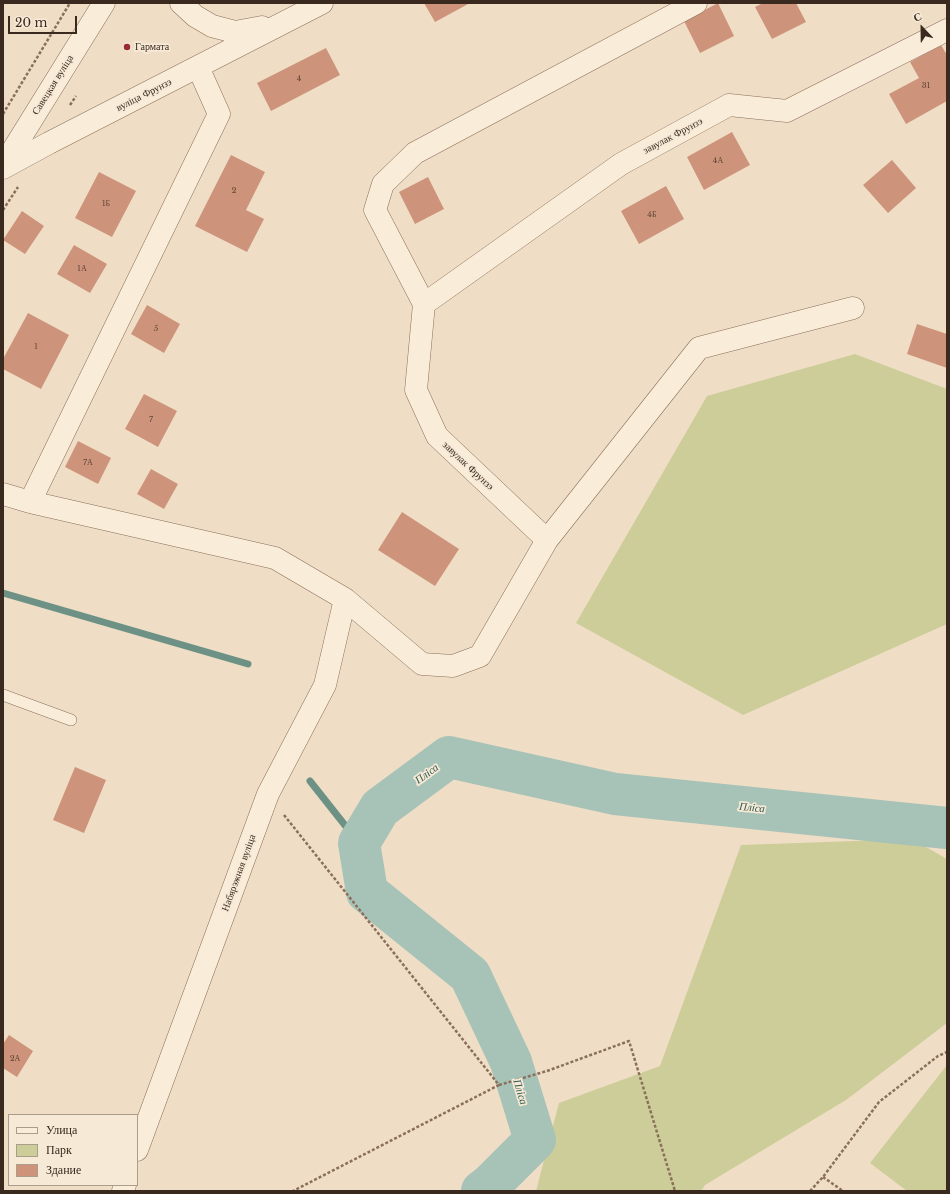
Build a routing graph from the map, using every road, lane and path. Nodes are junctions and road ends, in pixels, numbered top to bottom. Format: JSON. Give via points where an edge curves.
{"nodes":[{"id":1,"x":70,"y":3,"type":"edge"},
{"id":2,"x":104,"y":3,"type":"edge"},
{"id":3,"x":181,"y":3,"type":"edge"},
{"id":4,"x":322,"y":3,"type":"edge"},
{"id":5,"x":696,"y":3,"type":"edge"},
{"id":6,"x":285,"y":23,"type":"junction"},
{"id":7,"x":947,"y":30,"type":"edge"},
{"id":8,"x":198,"y":67,"type":"junction"},
{"id":9,"x":3,"y":114,"type":"edge"},
{"id":10,"x":3,"y":167,"type":"edge"},
{"id":11,"x":424,"y":304,"type":"junction"},
{"id":12,"x":853,"y":308,"type":"dead end"},
{"id":13,"x":3,"y":494,"type":"edge"},
{"id":14,"x":30,"y":502,"type":"junction"},
{"id":15,"x":547,"y":540,"type":"junction"},
{"id":16,"x":345,"y":599,"type":"junction"},
{"id":17,"x":3,"y":695,"type":"edge"},
{"id":18,"x":71,"y":720,"type":"dead end"},
{"id":19,"x":268,"y":794,"type":"junction"},
{"id":20,"x":947,"y":1052,"type":"edge"},
{"id":21,"x":499,"y":1086,"type":"junction"},
{"id":22,"x":138,"y":1147,"type":"edge"},
{"id":23,"x":823,"y":1177,"type":"junction"},
{"id":24,"x":293,"y":1191,"type":"edge"},
{"id":25,"x":675,"y":1191,"type":"edge"},
{"id":26,"x":810,"y":1191,"type":"edge"},
{"id":27,"x":843,"y":1191,"type":"edge"}],
"edges":[{"from":1,"to":9,"type":"path"},
{"from":2,"to":10,"type":"street","name":"Савецкая вуліца"},
{"from":3,"to":6,"type":"street","name":"вуліца Фрунзэ","via":[[195,16],[212,26],[235,32]]},
{"from":4,"to":6,"type":"street","name":"вуліца Фрунзэ"},
{"from":5,"to":11,"type":"street","via":[[415,153],[383,184],[375,210]]},
{"from":6,"to":8,"type":"street","name":"вуліца Фрунзэ"},
{"from":7,"to":11,"type":"street","name":"завулак Фрунзэ","via":[[786,111],[729,105],[621,164]]},
{"from":8,"to":10,"type":"street","name":"вуліца Фрунзэ"},
{"from":8,"to":14,"type":"street","via":[[219,114]]},
{"from":11,"to":15,"type":"street","name":"завулак Фрунзэ","via":[[416,390],[437,436]]},
{"from":12,"to":15,"type":"street","via":[[699,348]]},
{"from":13,"to":14,"type":"street"},
{"from":14,"to":16,"type":"street","via":[[275,558]]},
{"from":15,"to":16,"type":"street","via":[[480,656],[453,666],[422,664]]},
{"from":16,"to":19,"type":"street","name":"Набярэжная вуліца","via":[[325,685]]},
{"from":17,"to":18,"type":"lane"},
{"from":19,"to":21,"type":"path"},
{"from":19,"to":22,"type":"street","name":"Набярэжная вуліца"},
{"from":20,"to":23,"type":"path","via":[[938,1056],[879,1102]]},
{"from":21,"to":24,"type":"path"},
{"from":21,"to":25,"type":"path","via":[[630,1041]]},
{"from":23,"to":26,"type":"path"},
{"from":23,"to":27,"type":"path"}]}
